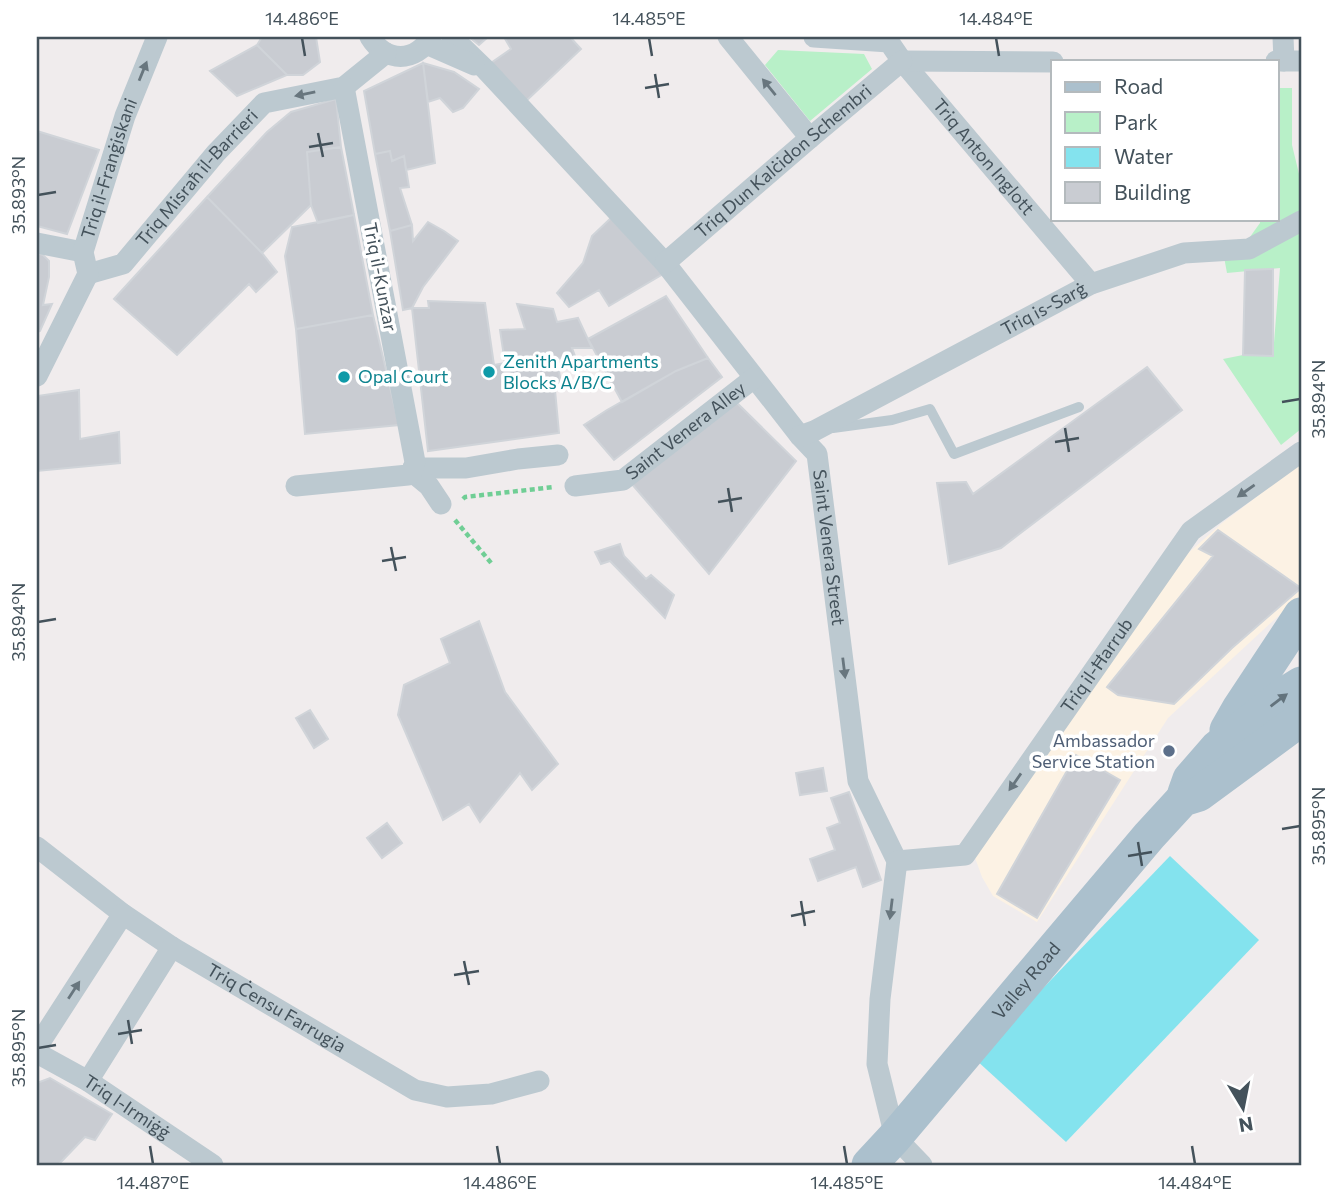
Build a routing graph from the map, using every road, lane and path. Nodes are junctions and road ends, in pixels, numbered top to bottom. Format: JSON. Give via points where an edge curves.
{"nodes":[{"id":1,"x":157,"y":37,"type":"edge"},
{"id":2,"x":370,"y":37,"type":"edge"},
{"id":3,"x":452,"y":37,"type":"edge"},
{"id":4,"x":728,"y":37,"type":"edge"},
{"id":5,"x":814,"y":37,"type":"edge"},
{"id":6,"x":906,"y":37,"type":"edge"},
{"id":7,"x":1283,"y":37,"type":"edge"},
{"id":8,"x":429,"y":41,"type":"edge"},
{"id":9,"x":386,"y":53,"type":"junction"},
{"id":10,"x":902,"y":61,"type":"junction"},
{"id":11,"x":1287,"y":61,"type":"edge"},
{"id":12,"x":1051,"y":62,"type":"edge"},
{"id":13,"x":486,"y":70,"type":"junction"},
{"id":14,"x":344,"y":87,"type":"junction"},
{"id":15,"x":810,"y":138,"type":"junction"},
{"id":16,"x":1301,"y":221,"type":"edge"},
{"id":17,"x":37,"y":243,"type":"edge"},
{"id":18,"x":83,"y":251,"type":"junction"},
{"id":19,"x":665,"y":263,"type":"junction"},
{"id":20,"x":88,"y":274,"type":"junction"},
{"id":21,"x":1091,"y":284,"type":"junction"},
{"id":22,"x":37,"y":376,"type":"edge"},
{"id":23,"x":754,"y":378,"type":"junction"},
{"id":24,"x":1079,"y":407,"type":"dead end"},
{"id":25,"x":807,"y":434,"type":"junction"},
{"id":26,"x":1301,"y":452,"type":"edge"},
{"id":27,"x":558,"y":455,"type":"dead end"},
{"id":28,"x":412,"y":470,"type":"junction"},
{"id":29,"x":296,"y":486,"type":"dead end"},
{"id":30,"x":575,"y":486,"type":"joint"},
{"id":31,"x":445,"y":509,"type":"junction"},
{"id":32,"x":492,"y":564,"type":"dead end"},
{"id":33,"x":1301,"y":615,"type":"edge"},
{"id":34,"x":1301,"y":684,"type":"edge"},
{"id":35,"x":1301,"y":719,"type":"edge"},
{"id":36,"x":1217,"y":748,"type":"junction"},
{"id":37,"x":1182,"y":800,"type":"junction"},
{"id":38,"x":37,"y":847,"type":"edge"},
{"id":39,"x":897,"y":861,"type":"junction"},
{"id":40,"x":123,"y":914,"type":"junction"},
{"id":41,"x":172,"y":947,"type":"junction"},
{"id":42,"x":37,"y":1047,"type":"edge"},
{"id":43,"x":37,"y":1053,"type":"edge"},
{"id":44,"x":539,"y":1081,"type":"dead end"},
{"id":45,"x":88,"y":1082,"type":"junction"},
{"id":46,"x":895,"y":1137,"type":"junction"},
{"id":47,"x":213,"y":1165,"type":"edge"},
{"id":48,"x":869,"y":1165,"type":"edge"},
{"id":49,"x":922,"y":1165,"type":"edge"}],
"edges":[{"from":18,"to":1,"type":"street","name":"Triq il-Franġiskani","one_way":true,"via":[[125,116]]},
{"from":2,"to":9,"type":"street"},
{"from":3,"to":13,"type":"street","name":"Saint Venera Street"},
{"from":15,"to":4,"type":"street","one_way":true},
{"from":5,"to":10,"type":"street","name":"Triq Anton Inglott","via":[[889,42]]},
{"from":6,"to":10,"type":"street"},
{"from":7,"to":11,"type":"street"},
{"from":8,"to":9,"type":"street","via":[[408,56]]},
{"from":8,"to":13,"type":"street","name":"Saint Venera Street"},
{"from":9,"to":14,"type":"street","name":"Triq Misraħ il-Barrieri"},
{"from":10,"to":12,"type":"street"},
{"from":10,"to":15,"type":"street","name":"Triq Dun Kalċidon Schembri"},
{"from":10,"to":21,"type":"street","name":"Triq Anton Inglott"},
{"from":13,"to":19,"type":"street","name":"Saint Venera Street"},
{"from":14,"to":20,"type":"street","name":"Triq Misraħ il-Barrieri","one_way":true,"via":[[264,103],[123,264]]},
{"from":14,"to":28,"type":"street","name":"Triq il-Kunżar","via":[[415,456]]},
{"from":15,"to":19,"type":"street","name":"Triq Dun Kalċidon Schembri"},
{"from":16,"to":21,"type":"street","name":"Triq is-Sarġ","via":[[1249,250],[1184,253]]},
{"from":17,"to":18,"type":"street"},
{"from":18,"to":20,"type":"street","name":"Triq il-Franġiskani"},
{"from":19,"to":23,"type":"street","name":"Saint Venera Street"},
{"from":20,"to":22,"type":"street"},
{"from":21,"to":25,"type":"street","name":"Triq is-Sarġ"},
{"from":23,"to":25,"type":"street","name":"Saint Venera Street"},
{"from":23,"to":30,"type":"street","name":"Saint Venera Alley","via":[[623,480]]},
{"from":24,"to":25,"type":"lane","via":[[954,454],[930,409]]},
{"from":25,"to":39,"type":"street","name":"Saint Venera Street","one_way":true,"via":[[817,454],[858,781]]},
{"from":26,"to":39,"type":"street","name":"Triq il-Ħarrub","one_way":true,"via":[[1191,531],[965,855]]},
{"from":27,"to":28,"type":"street","via":[[466,468]]},
{"from":28,"to":29,"type":"street","via":[[408,475]]},
{"from":28,"to":31,"type":"street"},
{"from":30,"to":31,"type":"path","via":[[465,496]]},
{"from":31,"to":32,"type":"path"},
{"from":33,"to":36,"type":"main road"},
{"from":36,"to":34,"type":"main road","name":"Valley Road","one_way":true},
{"from":35,"to":37,"type":"main road","name":"Valley Road","via":[[1199,794]]},
{"from":36,"to":37,"type":"main road","name":"Valley Road","via":[[1190,779]]},
{"from":37,"to":46,"type":"main road","name":"Valley Road"},
{"from":38,"to":40,"type":"street","name":"Triq Ċensu Farrugia"},
{"from":39,"to":46,"type":"street","one_way":true,"via":[[877,1064]]},
{"from":40,"to":41,"type":"street","name":"Triq Ċensu Farrugia"},
{"from":42,"to":40,"type":"street","one_way":true},
{"from":41,"to":44,"type":"street","name":"Triq Ċensu Farrugia","via":[[415,1090],[447,1097],[491,1094]]},
{"from":41,"to":45,"type":"street"},
{"from":43,"to":45,"type":"street","name":"Triq l-Irmiġġ"},
{"from":45,"to":47,"type":"street","name":"Triq l-Irmiġġ"},
{"from":46,"to":48,"type":"main road","name":"Valley Road"},
{"from":46,"to":49,"type":"street"}]}
